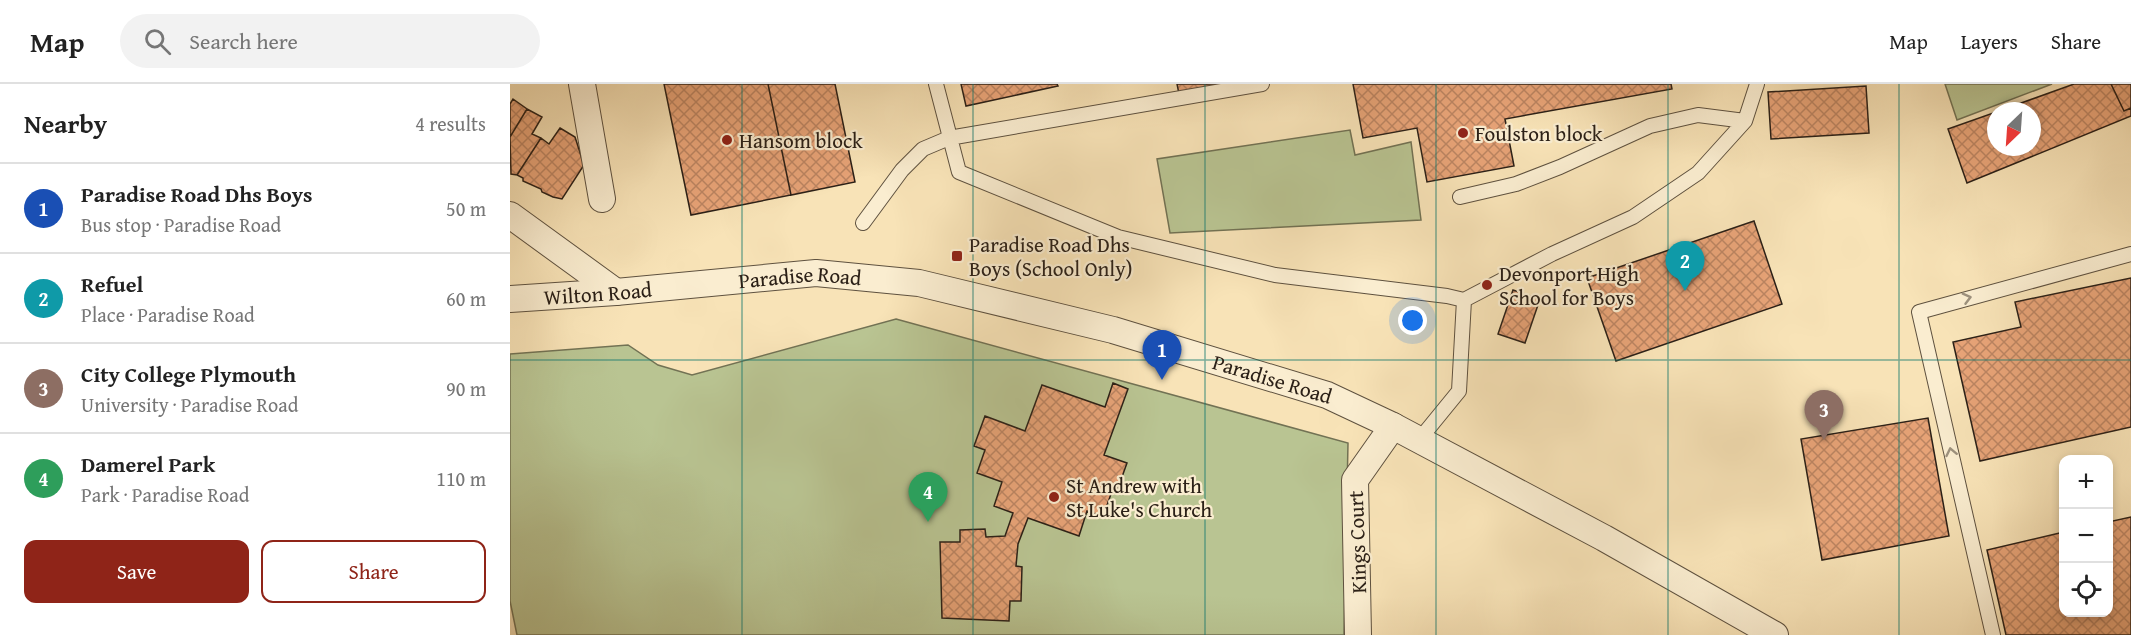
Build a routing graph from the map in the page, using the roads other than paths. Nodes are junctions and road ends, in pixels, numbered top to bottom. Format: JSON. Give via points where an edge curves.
{"nodes":[{"id":1,"x":582,"y":84,"type":"edge"},
{"id":2,"x":936,"y":84,"type":"edge"},
{"id":3,"x":1262,"y":84,"type":"edge"},
{"id":4,"x":1757,"y":84,"type":"edge"},
{"id":5,"x":1745,"y":121,"type":"junction"},
{"id":6,"x":949,"y":138,"type":"junction"},
{"id":7,"x":1460,"y":197,"type":"dead end"},
{"id":8,"x":602,"y":199,"type":"dead end"},
{"id":9,"x":510,"y":215,"type":"edge"},
{"id":10,"x":863,"y":223,"type":"dead end"},
{"id":11,"x":2131,"y":254,"type":"edge"},
{"id":12,"x":686,"y":286,"type":"joint"},
{"id":13,"x":616,"y":292,"type":"junction"},
{"id":14,"x":510,"y":299,"type":"edge"},
{"id":15,"x":1464,"y":300,"type":"junction"},
{"id":16,"x":1393,"y":426,"type":"junction"},
{"id":17,"x":1419,"y":440,"type":"junction"},
{"id":18,"x":1358,"y":635,"type":"edge"},
{"id":19,"x":1775,"y":635,"type":"edge"},
{"id":20,"x":1993,"y":635,"type":"edge"}],
"edges":[{"from":1,"to":8,"type":"street"},
{"from":2,"to":6,"type":"lane"},
{"from":3,"to":6,"type":"lane"},
{"from":4,"to":5,"type":"lane"},
{"from":5,"to":7,"type":"lane","via":[[1698,115],[1650,126],[1516,184]]},
{"from":5,"to":15,"type":"lane","via":[[1698,173],[1633,217]]},
{"from":6,"to":10,"type":"lane","via":[[923,149],[902,170]]},
{"from":6,"to":15,"type":"lane","via":[[959,172],[1118,237],[1275,275]]},
{"from":9,"to":13,"type":"street"},
{"from":20,"to":11,"type":"lane","one_way":true,"via":[[1919,312]]},
{"from":12,"to":13,"type":"street","name":"Wilton Road"},
{"from":12,"to":16,"type":"street","name":"Paradise Road","via":[[816,273],[919,283],[1131,335],[1327,395]]},
{"from":13,"to":14,"type":"street","name":"Wilton Road"},
{"from":15,"to":17,"type":"lane","via":[[1459,391]]},
{"from":16,"to":17,"type":"street","name":"Paradise Road"},
{"from":16,"to":18,"type":"street","name":"Kings Court","via":[[1355,480]]},
{"from":17,"to":19,"type":"street","name":"Paradise Road"}]}
